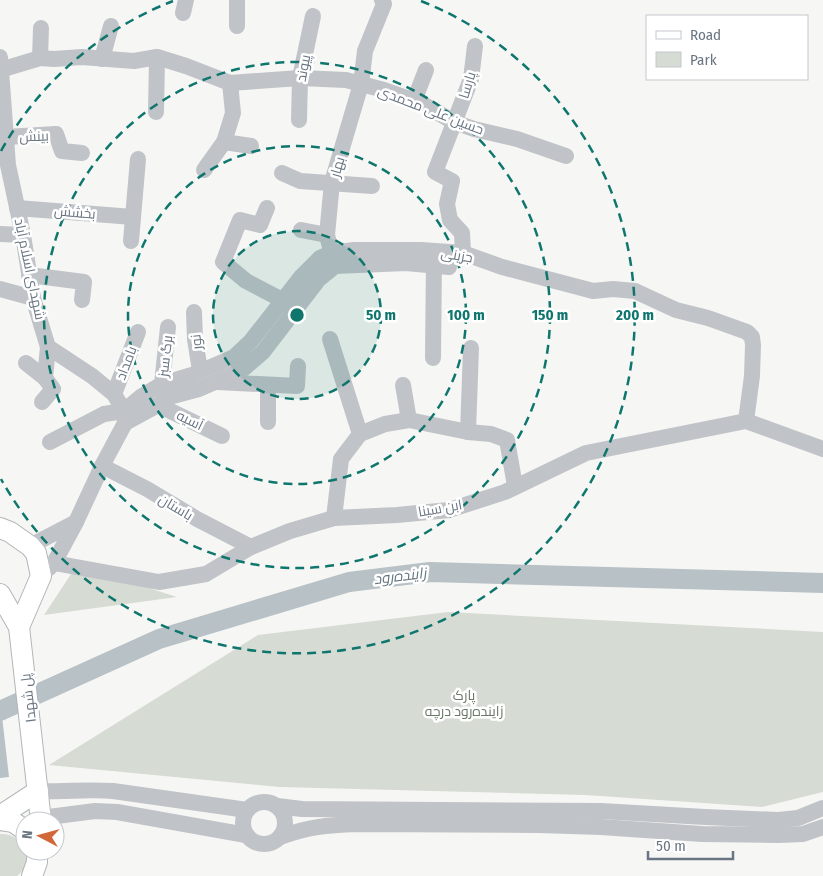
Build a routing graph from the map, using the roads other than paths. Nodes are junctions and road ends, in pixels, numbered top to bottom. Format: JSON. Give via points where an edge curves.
{"nodes":[{"id":1,"x":237,"y":0,"type":"edge"},
{"id":2,"x":382,"y":0,"type":"edge"},
{"id":3,"x":313,"y":16,"type":"dead end"},
{"id":4,"x":111,"y":26,"type":"dead end"},
{"id":5,"x":237,"y":26,"type":"dead end"},
{"id":6,"x":41,"y":28,"type":"dead end"},
{"id":7,"x":475,"y":46,"type":"dead end"},
{"id":8,"x":157,"y":57,"type":"junction"},
{"id":9,"x":40,"y":58,"type":"junction"},
{"id":10,"x":102,"y":59,"type":"junction"},
{"id":11,"x":0,"y":66,"type":"edge"},
{"id":12,"x":426,"y":70,"type":"dead end"},
{"id":13,"x":300,"y":78,"type":"junction"},
{"id":14,"x":230,"y":83,"type":"junction"},
{"id":15,"x":362,"y":84,"type":"junction"},
{"id":16,"x":414,"y":101,"type":"junction"},
{"id":17,"x":156,"y":112,"type":"dead end"},
{"id":18,"x":2,"y":116,"type":"edge"},
{"id":19,"x":299,"y":120,"type":"dead end"},
{"id":20,"x":454,"y":122,"type":"junction"},
{"id":21,"x":6,"y":137,"type":"junction"},
{"id":22,"x":224,"y":142,"type":"junction"},
{"id":23,"x":251,"y":146,"type":"dead end"},
{"id":24,"x":82,"y":153,"type":"dead end"},
{"id":25,"x":566,"y":156,"type":"dead end"},
{"id":26,"x":138,"y":159,"type":"dead end"},
{"id":27,"x":4,"y":164,"type":"edge"},
{"id":28,"x":204,"y":170,"type":"dead end"},
{"id":29,"x":282,"y":173,"type":"dead end"},
{"id":30,"x":332,"y":182,"type":"junction"},
{"id":31,"x":372,"y":186,"type":"dead end"},
{"id":32,"x":17,"y":208,"type":"junction"},
{"id":33,"x":267,"y":208,"type":"dead end"},
{"id":34,"x":133,"y":217,"type":"junction"},
{"id":35,"x":301,"y":230,"type":"dead end"},
{"id":36,"x":0,"y":234,"type":"edge"},
{"id":37,"x":23,"y":235,"type":"junction"},
{"id":38,"x":327,"y":235,"type":"junction"},
{"id":39,"x":131,"y":241,"type":"dead end"},
{"id":40,"x":463,"y":253,"type":"junction"},
{"id":41,"x":333,"y":259,"type":"junction"},
{"id":42,"x":439,"y":261,"type":"junction"},
{"id":43,"x":29,"y":275,"type":"junction"},
{"id":44,"x":0,"y":289,"type":"edge"},
{"id":45,"x":33,"y":298,"type":"junction"},
{"id":46,"x":82,"y":300,"type":"dead end"},
{"id":47,"x":290,"y":303,"type":"junction"},
{"id":48,"x":194,"y":312,"type":"dead end"},
{"id":49,"x":168,"y":327,"type":"dead end"},
{"id":50,"x":138,"y":332,"type":"dead end"},
{"id":51,"x":330,"y":339,"type":"dead end"},
{"id":52,"x":48,"y":347,"type":"junction"},
{"id":53,"x":257,"y":347,"type":"junction"},
{"id":54,"x":471,"y":348,"type":"dead end"},
{"id":55,"x":433,"y":358,"type":"dead end"},
{"id":56,"x":26,"y":363,"type":"dead end"},
{"id":57,"x":298,"y":366,"type":"dead end"},
{"id":58,"x":200,"y":371,"type":"junction"},
{"id":59,"x":45,"y":378,"type":"junction"},
{"id":60,"x":216,"y":382,"type":"junction"},
{"id":61,"x":162,"y":384,"type":"junction"},
{"id":62,"x":403,"y":385,"type":"dead end"},
{"id":63,"x":268,"y":386,"type":"junction"},
{"id":64,"x":114,"y":394,"type":"junction"},
{"id":65,"x":42,"y":402,"type":"dead end"},
{"id":66,"x":158,"y":405,"type":"junction"},
{"id":67,"x":124,"y":417,"type":"junction"},
{"id":68,"x":408,"y":420,"type":"junction"},
{"id":69,"x":746,"y":421,"type":"junction"},
{"id":70,"x":268,"y":422,"type":"dead end"},
{"id":71,"x":468,"y":432,"type":"junction"},
{"id":72,"x":360,"y":434,"type":"junction"},
{"id":73,"x":222,"y":436,"type":"dead end"},
{"id":74,"x":50,"y":442,"type":"dead end"},
{"id":75,"x":823,"y":449,"type":"edge"},
{"id":76,"x":102,"y":466,"type":"junction"},
{"id":77,"x":515,"y":486,"type":"junction"},
{"id":78,"x":334,"y":518,"type":"junction"},
{"id":79,"x":76,"y":522,"type":"junction"},
{"id":80,"x":0,"y":528,"type":"edge"},
{"id":81,"x":30,"y":546,"type":"junction"},
{"id":82,"x":251,"y":547,"type":"junction"},
{"id":83,"x":44,"y":575,"type":"junction"},
{"id":84,"x":0,"y":590,"type":"edge"},
{"id":85,"x":0,"y":594,"type":"edge"},
{"id":86,"x":19,"y":627,"type":"junction"},
{"id":87,"x":38,"y":790,"type":"junction"},
{"id":88,"x":277,"y":806,"type":"junction"},
{"id":89,"x":823,"y":808,"type":"edge"},
{"id":90,"x":247,"y":810,"type":"junction"},
{"id":91,"x":37,"y":811,"type":"edge"},
{"id":92,"x":0,"y":816,"type":"edge"},
{"id":93,"x":65,"y":817,"type":"edge"},
{"id":94,"x":0,"y":820,"type":"edge"},
{"id":95,"x":15,"y":822,"type":"edge"},
{"id":96,"x":823,"y":827,"type":"edge"},
{"id":97,"x":246,"y":835,"type":"junction"},
{"id":98,"x":280,"y":837,"type":"junction"},
{"id":99,"x":37,"y":861,"type":"edge"},
{"id":100,"x":34,"y":875,"type":"edge"}],
"edges":[{"from":1,"to":5,"type":"street"},
{"from":2,"to":15,"type":"street","name":"بهار","via":[[384,4],[366,51]]},
{"from":3,"to":13,"type":"street","name":"پیوند"},
{"from":4,"to":10,"type":"street"},
{"from":6,"to":9,"type":"street"},
{"from":7,"to":20,"type":"street","name":"پارسا","via":[[471,79]]},
{"from":8,"to":10,"type":"street","name":"حسین علی محمدی","via":[[134,61]]},
{"from":8,"to":14,"type":"street","name":"حسین علی محمدی"},
{"from":8,"to":17,"type":"street"},
{"from":9,"to":10,"type":"street","name":"حسین علی محمدی"},
{"from":9,"to":11,"type":"street","name":"حسین علی محمدی"},
{"from":11,"to":18,"type":"street","name":"شهدای اسلام آباد"},
{"from":12,"to":16,"type":"street"},
{"from":13,"to":14,"type":"street","name":"حسین علی محمدی"},
{"from":13,"to":15,"type":"street","name":"حسین علی محمدی"},
{"from":13,"to":19,"type":"street","name":"پیوند"},
{"from":14,"to":22,"type":"street","via":[[233,113]]},
{"from":15,"to":16,"type":"street","name":"حسین علی محمدی"},
{"from":15,"to":30,"type":"street","name":"بهار"},
{"from":16,"to":20,"type":"street","name":"حسین علی محمدی"},
{"from":18,"to":21,"type":"street","name":"شهدای اسلام آباد"},
{"from":20,"to":25,"type":"street","name":"حسین علی محمدی"},
{"from":20,"to":40,"type":"street","name":"پارسا","via":[[435,172],[452,180],[447,204],[450,220],[462,233]]},
{"from":21,"to":24,"type":"street","name":"بینش","via":[[56,134],[62,151]]},
{"from":21,"to":27,"type":"street","name":"شهدای اسلام آباد"},
{"from":22,"to":23,"type":"street"},
{"from":22,"to":28,"type":"street"},
{"from":26,"to":34,"type":"street"},
{"from":27,"to":32,"type":"street","name":"شهدای اسلام آباد"},
{"from":29,"to":30,"type":"street","via":[[300,181]]},
{"from":30,"to":31,"type":"street"},
{"from":30,"to":38,"type":"street","name":"بهار"},
{"from":32,"to":34,"type":"street","name":"بخشش"},
{"from":32,"to":37,"type":"street","name":"شهدای اسلام آباد"},
{"from":33,"to":47,"type":"street","via":[[260,225],[240,220],[223,262],[246,281]]},
{"from":34,"to":39,"type":"street"},
{"from":35,"to":38,"type":"street"},
{"from":36,"to":37,"type":"street"},
{"from":37,"to":43,"type":"street","name":"شهدای اسلام آباد"},
{"from":38,"to":41,"type":"street","name":"بهار"},
{"from":40,"to":42,"type":"street","name":"جزینی"},
{"from":40,"to":69,"type":"street","name":"جزینی","via":[[593,291],[635,292],[676,310],[747,332],[753,345]]},
{"from":41,"to":42,"type":"street","name":"جزینی","via":[[380,250]]},
{"from":41,"to":47,"type":"street","name":"جزینی","via":[[320,258],[301,277]]},
{"from":42,"to":55,"type":"street"},
{"from":43,"to":45,"type":"street","name":"شهدای اسلام آباد"},
{"from":43,"to":46,"type":"street","via":[[84,282]]},
{"from":44,"to":45,"type":"street"},
{"from":45,"to":52,"type":"street","name":"شهدای اسلام آباد"},
{"from":47,"to":53,"type":"street","name":"جزینی"},
{"from":48,"to":58,"type":"street","name":"نور"},
{"from":49,"to":61,"type":"street","name":"برگ سبز"},
{"from":50,"to":64,"type":"street","name":"بامداد"},
{"from":51,"to":72,"type":"street"},
{"from":52,"to":59,"type":"street"},
{"from":52,"to":64,"type":"street"},
{"from":53,"to":58,"type":"street","name":"جزینی"},
{"from":53,"to":60,"type":"street","via":[[241,370]]},
{"from":54,"to":71,"type":"street"},
{"from":56,"to":59,"type":"street"},
{"from":57,"to":63,"type":"street","via":[[297,386]]},
{"from":58,"to":61,"type":"street","name":"جزینی"},
{"from":59,"to":65,"type":"street","via":[[53,389]]},
{"from":60,"to":63,"type":"street"},
{"from":60,"to":66,"type":"street","via":[[168,398]]},
{"from":61,"to":67,"type":"street","name":"جزینی","via":[[142,396]]},
{"from":62,"to":68,"type":"street"},
{"from":63,"to":70,"type":"street"},
{"from":64,"to":67,"type":"street"},
{"from":66,"to":67,"type":"street"},
{"from":66,"to":73,"type":"street","name":"آسیه"},
{"from":67,"to":74,"type":"street","via":[[104,414]]},
{"from":67,"to":76,"type":"street"},
{"from":68,"to":71,"type":"street"},
{"from":68,"to":72,"type":"street","via":[[385,424]]},
{"from":69,"to":75,"type":"street"},
{"from":69,"to":77,"type":"street","name":"ابن سینا","via":[[586,453]]},
{"from":71,"to":77,"type":"street","via":[[491,434],[507,440]]},
{"from":72,"to":78,"type":"street","via":[[341,459]]},
{"from":76,"to":79,"type":"street"},
{"from":76,"to":82,"type":"street","name":"باستان"},
{"from":77,"to":78,"type":"street","name":"ابن سینا","via":[[449,510]]},
{"from":78,"to":82,"type":"street","name":"ابن سینا"},
{"from":79,"to":81,"type":"street"},
{"from":79,"to":83,"type":"street"},
{"from":80,"to":81,"type":"main road"},
{"from":81,"to":83,"type":"main road"},
{"from":82,"to":83,"type":"street","name":"ابن سینا","via":[[206,574],[159,582]]},
{"from":83,"to":84,"type":"main road","via":[[29,591]]},
{"from":83,"to":86,"type":"main road"},
{"from":85,"to":86,"type":"main road"},
{"from":86,"to":87,"type":"main road","name":"پل شهدا"},
{"from":87,"to":90,"type":"street","via":[[113,791]]},
{"from":87,"to":91,"type":"main road","name":"پل شهدا"},
{"from":87,"to":92,"type":"main road"},
{"from":88,"to":89,"type":"street","via":[[302,809],[592,811],[778,820],[798,818]]},
{"from":88,"to":90,"type":"street","via":[[258,803]]},
{"from":88,"to":98,"type":"street","via":[[282,811],[285,824]]},
{"from":90,"to":97,"type":"street","via":[[242,823]]},
{"from":93,"to":97,"type":"street","via":[[95,811],[117,812]]},
{"from":94,"to":95,"type":"main road"},
{"from":96,"to":98,"type":"street","via":[[803,834],[778,835],[702,834],[601,826],[356,824],[303,828]]},
{"from":97,"to":98,"type":"street","via":[[263,845]]},
{"from":99,"to":100,"type":"main road"}]}
